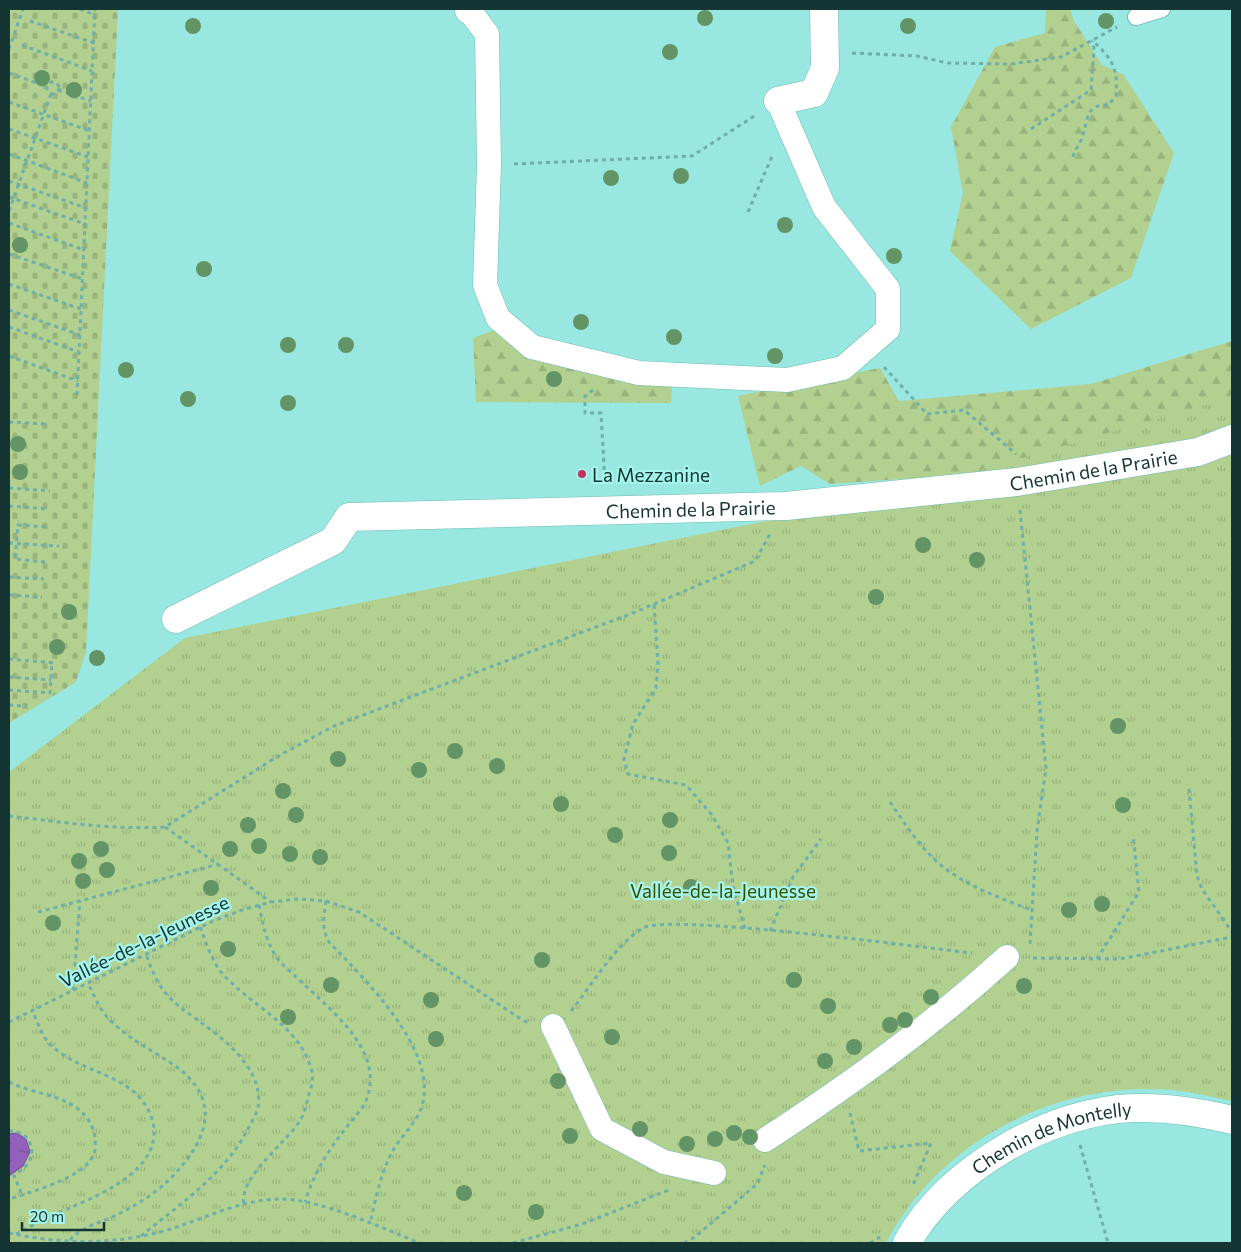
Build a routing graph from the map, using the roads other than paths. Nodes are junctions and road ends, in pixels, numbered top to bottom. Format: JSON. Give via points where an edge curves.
{"nodes":[{"id":1,"x":469,"y":9,"type":"edge"},
{"id":2,"x":824,"y":9,"type":"edge"},
{"id":3,"x":1162,"y":9,"type":"edge"},
{"id":4,"x":1136,"y":17,"type":"road end"},
{"id":5,"x":782,"y":111,"type":"joint"},
{"id":6,"x":1232,"y":439,"type":"edge"},
{"id":7,"x":176,"y":619,"type":"dead end"},
{"id":8,"x":1007,"y":957,"type":"road end"},
{"id":9,"x":553,"y":1026,"type":"road end"},
{"id":10,"x":1232,"y":1120,"type":"edge"},
{"id":11,"x":765,"y":1140,"type":"road end"},
{"id":12,"x":714,"y":1172,"type":"dead end"},
{"id":13,"x":907,"y":1243,"type":"edge"}],
"edges":[{"from":1,"to":5,"type":"street","via":[[487,34],[489,165],[485,285],[498,318],[532,347],[639,373],[787,380],[844,368],[888,329],[888,289],[824,207]]},
{"from":2,"to":5,"type":"street","via":[[825,68],[814,93]]},
{"from":3,"to":4,"type":"lane"},
{"from":6,"to":7,"type":"street","name":"Chemin de la Prairie","via":[[1198,452],[1017,482],[786,506],[349,517],[333,542]]},
{"from":8,"to":11,"type":"street","via":[[952,1006],[844,1088]]},
{"from":9,"to":12,"type":"street","via":[[602,1129],[664,1162]]},
{"from":10,"to":13,"type":"street","name":"Chemin de Montelly","via":[[1192,1110],[1132,1108],[1072,1118],[1016,1140],[974,1168],[928,1212]]}]}
